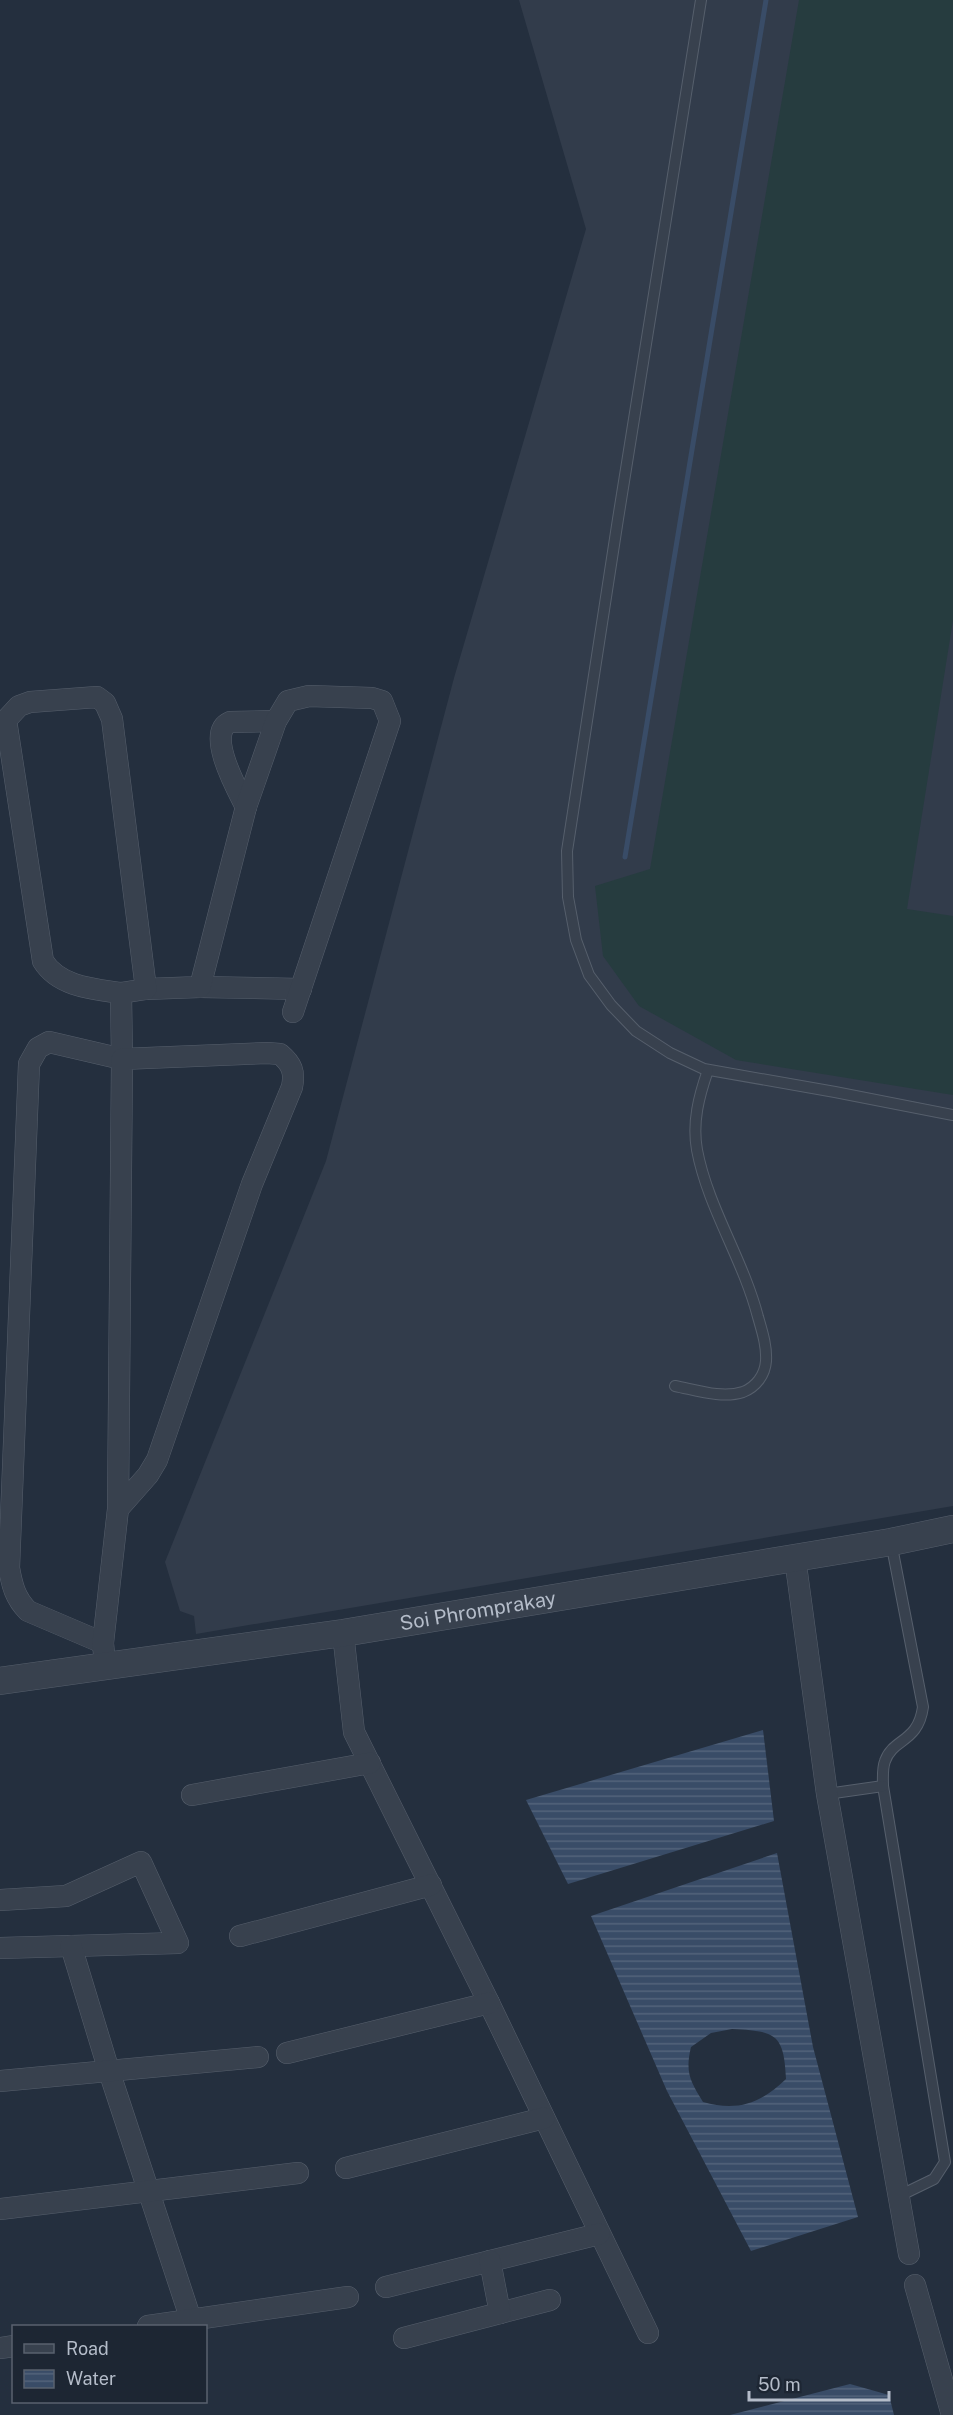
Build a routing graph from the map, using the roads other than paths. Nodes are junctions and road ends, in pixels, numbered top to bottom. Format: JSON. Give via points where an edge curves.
{"nodes":[{"id":1,"x":701,"y":0,"type":"edge"},
{"id":2,"x":276,"y":721,"type":"junction"},
{"id":3,"x":246,"y":807,"type":"junction"},
{"id":4,"x":200,"y":987,"type":"junction"},
{"id":5,"x":146,"y":989,"type":"junction"},
{"id":6,"x":301,"y":989,"type":"junction"},
{"id":7,"x":121,"y":993,"type":"junction"},
{"id":8,"x":293,"y":1012,"type":"dead end"},
{"id":9,"x":122,"y":1059,"type":"junction"},
{"id":10,"x":708,"y":1070,"type":"junction"},
{"id":11,"x":953,"y":1115,"type":"edge"},
{"id":12,"x":675,"y":1386,"type":"dead end"},
{"id":13,"x":118,"y":1509,"type":"junction"},
{"id":14,"x":953,"y":1529,"type":"edge"},
{"id":15,"x":891,"y":1542,"type":"junction"},
{"id":16,"x":795,"y":1558,"type":"junction"},
{"id":17,"x":343,"y":1633,"type":"junction"},
{"id":18,"x":104,"y":1655,"type":"junction"},
{"id":19,"x":0,"y":1681,"type":"edge"},
{"id":20,"x":369,"y":1762,"type":"junction"},
{"id":21,"x":883,"y":1786,"type":"junction"},
{"id":22,"x":826,"y":1794,"type":"junction"},
{"id":23,"x":192,"y":1795,"type":"dead end"},
{"id":24,"x":431,"y":1885,"type":"junction"},
{"id":25,"x":0,"y":1900,"type":"edge"},
{"id":26,"x":240,"y":1936,"type":"dead end"},
{"id":27,"x":71,"y":1946,"type":"junction"},
{"id":28,"x":0,"y":1948,"type":"edge"},
{"id":29,"x":489,"y":2003,"type":"junction"},
{"id":30,"x":287,"y":2054,"type":"dead end"},
{"id":31,"x":258,"y":2057,"type":"dead end"},
{"id":32,"x":109,"y":2071,"type":"junction"},
{"id":33,"x":0,"y":2081,"type":"edge"},
{"id":34,"x":544,"y":2118,"type":"junction"},
{"id":35,"x":346,"y":2168,"type":"dead end"},
{"id":36,"x":298,"y":2173,"type":"dead end"},
{"id":37,"x":149,"y":2191,"type":"junction"},
{"id":38,"x":897,"y":2197,"type":"junction"},
{"id":39,"x":0,"y":2209,"type":"edge"},
{"id":40,"x":599,"y":2234,"type":"junction"},
{"id":41,"x":909,"y":2254,"type":"dead end"},
{"id":42,"x":490,"y":2261,"type":"junction"},
{"id":43,"x":915,"y":2285,"type":"dead end"},
{"id":44,"x":386,"y":2287,"type":"dead end"},
{"id":45,"x":348,"y":2297,"type":"dead end"},
{"id":46,"x":550,"y":2300,"type":"dead end"},
{"id":47,"x":500,"y":2313,"type":"junction"},
{"id":48,"x":191,"y":2320,"type":"junction"},
{"id":49,"x":155,"y":2325,"type":"edge"},
{"id":50,"x":648,"y":2332,"type":"dead end"},
{"id":51,"x":404,"y":2338,"type":"dead end"},
{"id":52,"x":952,"y":2415,"type":"edge"}],
"edges":[{"from":1,"to":10,"type":"lane","via":[[567,851],[568,897],[576,940],[589,975],[636,1031],[670,1053]]},
{"from":2,"to":3,"type":"street"},
{"from":2,"to":3,"type":"street","via":[[230,722],[221,731],[225,760]]},
{"from":2,"to":6,"type":"street","via":[[288,701],[309,696],[382,701],[390,721]]},
{"from":3,"to":4,"type":"street"},
{"from":4,"to":5,"type":"street"},
{"from":4,"to":6,"type":"street"},
{"from":5,"to":7,"type":"street"},
{"from":5,"to":7,"type":"street","via":[[112,719],[105,703],[97,698],[30,702],[19,706],[6,720],[43,961],[57,977],[84,987]]},
{"from":6,"to":8,"type":"street"},
{"from":7,"to":9,"type":"street"},
{"from":9,"to":13,"type":"street"},
{"from":9,"to":13,"type":"street","via":[[280,1054],[292,1066],[294,1077],[252,1184],[157,1460]]},
{"from":9,"to":18,"type":"street","via":[[49,1042],[38,1048],[29,1064],[9,1568],[13,1590],[28,1611]]},
{"from":10,"to":11,"type":"lane"},
{"from":10,"to":12,"type":"lane","via":[[695,1125],[702,1174],[755,1304],[766,1363],[757,1384],[741,1392],[721,1394]]},
{"from":13,"to":18,"type":"street"},
{"from":14,"to":15,"type":"street","name":"Soi Phromprakay"},
{"from":15,"to":16,"type":"street","name":"Soi Phromprakay"},
{"from":15,"to":21,"type":"lane","via":[[923,1707],[914,1732],[885,1761]]},
{"from":16,"to":17,"type":"street","name":"Soi Phromprakay"},
{"from":16,"to":22,"type":"street"},
{"from":17,"to":18,"type":"street","name":"Soi Phromprakay"},
{"from":17,"to":20,"type":"street","via":[[354,1732]]},
{"from":18,"to":19,"type":"street","name":"Soi Phromprakay"},
{"from":20,"to":23,"type":"street"},
{"from":20,"to":24,"type":"street"},
{"from":21,"to":22,"type":"lane"},
{"from":21,"to":38,"type":"lane","via":[[945,2162],[934,2179]]},
{"from":22,"to":38,"type":"street"},
{"from":24,"to":26,"type":"street"},
{"from":24,"to":29,"type":"street"},
{"from":25,"to":27,"type":"street","via":[[66,1896],[141,1862],[178,1943]]},
{"from":27,"to":28,"type":"street"},
{"from":27,"to":32,"type":"street"},
{"from":29,"to":30,"type":"street"},
{"from":29,"to":34,"type":"street"},
{"from":31,"to":32,"type":"street"},
{"from":32,"to":33,"type":"street"},
{"from":32,"to":37,"type":"street"},
{"from":34,"to":35,"type":"street"},
{"from":34,"to":40,"type":"street"},
{"from":36,"to":37,"type":"street"},
{"from":37,"to":39,"type":"street"},
{"from":37,"to":48,"type":"street"},
{"from":38,"to":41,"type":"street"},
{"from":40,"to":42,"type":"street"},
{"from":40,"to":50,"type":"street"},
{"from":42,"to":44,"type":"street"},
{"from":42,"to":47,"type":"street"},
{"from":43,"to":52,"type":"street"},
{"from":45,"to":48,"type":"street"},
{"from":46,"to":47,"type":"street"},
{"from":47,"to":51,"type":"street"},
{"from":48,"to":49,"type":"street"}]}
